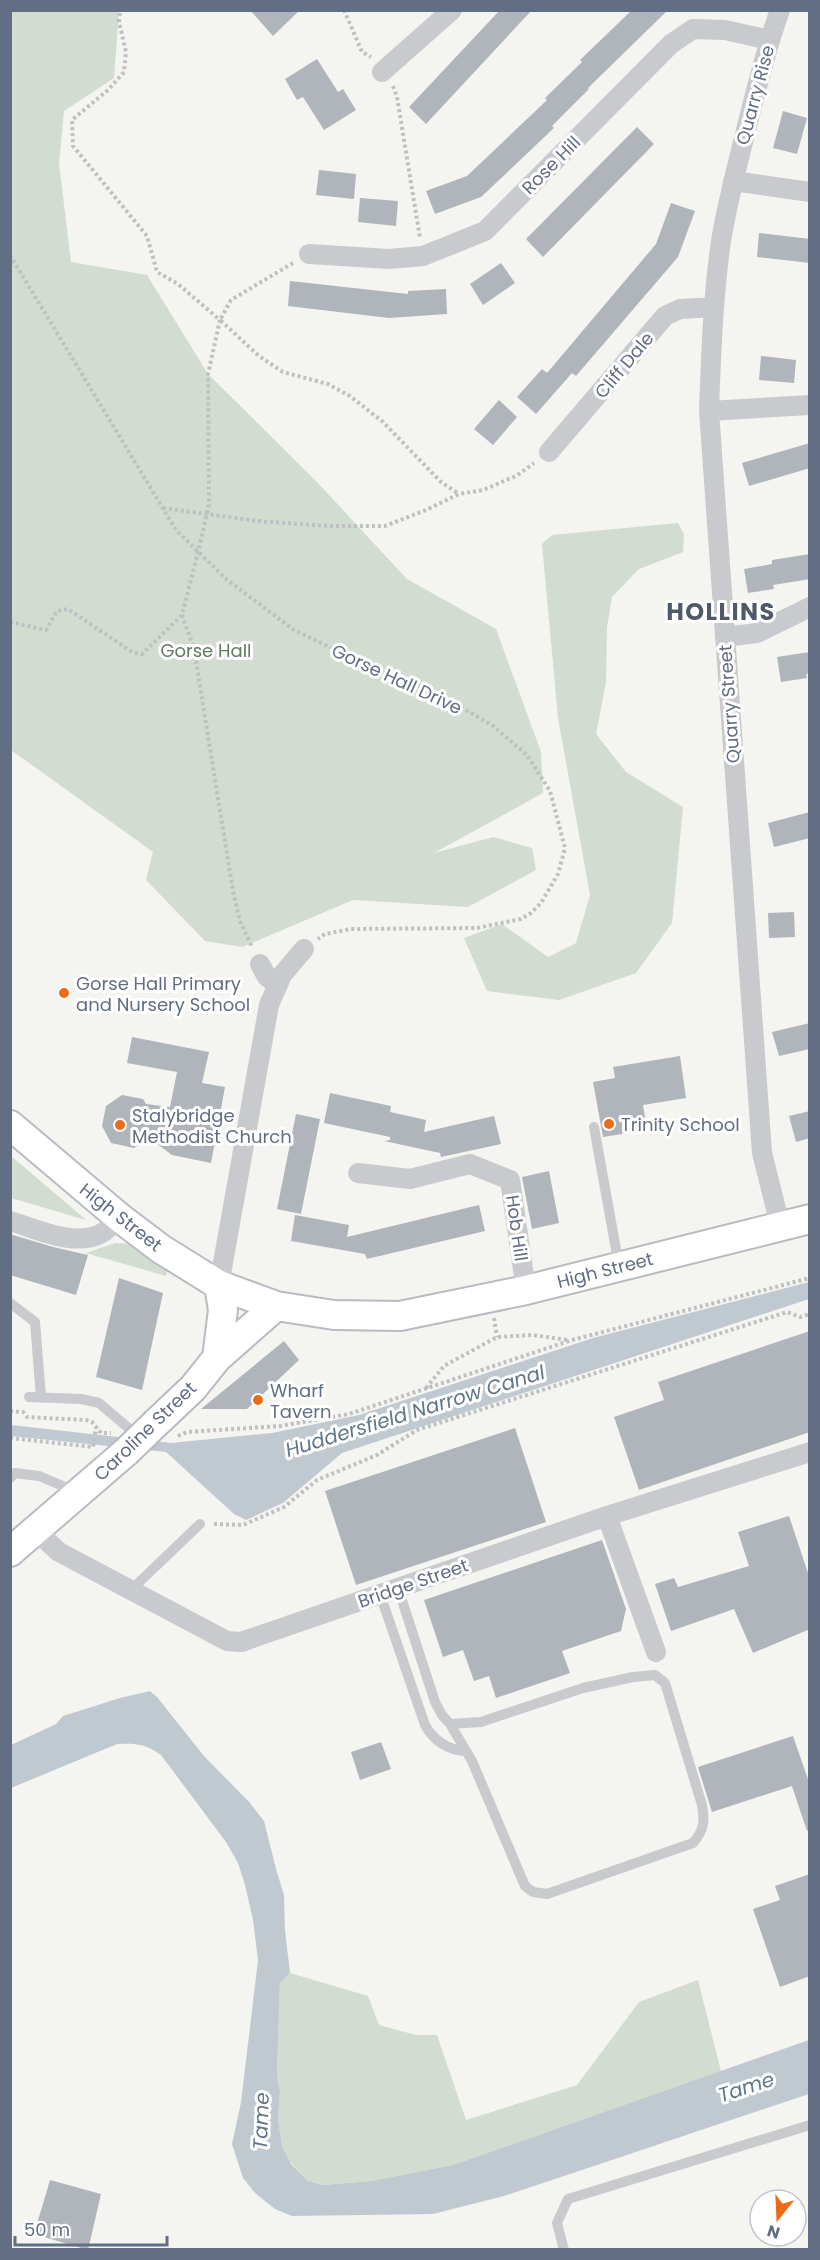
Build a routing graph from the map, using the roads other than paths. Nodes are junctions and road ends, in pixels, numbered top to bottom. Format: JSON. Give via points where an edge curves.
{"nodes":[{"id":1,"x":452,"y":10,"type":"edge"},
{"id":2,"x":780,"y":10,"type":"edge"},
{"id":3,"x":769,"y":40,"type":"junction"},
{"id":4,"x":384,"y":70,"type":"road end"},
{"id":5,"x":734,"y":181,"type":"junction"},
{"id":6,"x":810,"y":192,"type":"edge"},
{"id":7,"x":309,"y":254,"type":"road end"},
{"id":8,"x":714,"y":307,"type":"junction"},
{"id":9,"x":810,"y":405,"type":"edge"},
{"id":10,"x":708,"y":411,"type":"junction"},
{"id":11,"x":549,"y":452,"type":"road end"},
{"id":12,"x":810,"y":608,"type":"edge"},
{"id":13,"x":725,"y":638,"type":"junction"},
{"id":14,"x":304,"y":949,"type":"road end"},
{"id":15,"x":260,"y":964,"type":"road end"},
{"id":16,"x":278,"y":985,"type":"junction"},
{"id":17,"x":10,"y":1125,"type":"edge"},
{"id":18,"x":594,"y":1127,"type":"dead end"},
{"id":19,"x":358,"y":1173,"type":"dead end"},
{"id":20,"x":120,"y":1218,"type":"junction"},
{"id":21,"x":810,"y":1219,"type":"edge"},
{"id":22,"x":10,"y":1221,"type":"edge"},
{"id":23,"x":780,"y":1226,"type":"junction"},
{"id":24,"x":620,"y":1266,"type":"junction"},
{"id":25,"x":219,"y":1285,"type":"junction"},
{"id":26,"x":525,"y":1290,"type":"junction"},
{"id":27,"x":10,"y":1303,"type":"edge"},
{"id":28,"x":276,"y":1306,"type":"junction"},
{"id":29,"x":217,"y":1358,"type":"junction"},
{"id":30,"x":142,"y":1435,"type":"junction"},
{"id":31,"x":810,"y":1452,"type":"edge"},
{"id":32,"x":10,"y":1478,"type":"edge"},
{"id":33,"x":79,"y":1494,"type":"junction"},
{"id":34,"x":607,"y":1516,"type":"junction"},
{"id":35,"x":200,"y":1524,"type":"road end"},
{"id":36,"x":36,"y":1531,"type":"junction"},
{"id":37,"x":10,"y":1552,"type":"edge"},
{"id":38,"x":131,"y":1590,"type":"junction"},
{"id":39,"x":389,"y":1591,"type":"junction"},
{"id":40,"x":656,"y":1652,"type":"dead end"},
{"id":41,"x":450,"y":1724,"type":"junction"},
{"id":42,"x":466,"y":1751,"type":"junction"},
{"id":43,"x":810,"y":2125,"type":"edge"},
{"id":44,"x":564,"y":2250,"type":"edge"}],
"edges":[{"from":1,"to":4,"type":"street"},
{"from":2,"to":3,"type":"street","name":"Quarry Rise"},
{"from":3,"to":5,"type":"street","name":"Quarry Rise"},
{"from":3,"to":7,"type":"street","name":"Rose Hill","via":[[725,30],[693,29],[670,44],[485,231],[423,256],[389,259]]},
{"from":5,"to":6,"type":"street"},
{"from":5,"to":8,"type":"street","name":"Quarry Street","via":[[721,241]]},
{"from":8,"to":10,"type":"street","name":"Quarry Street"},
{"from":8,"to":11,"type":"street","name":"Cliff Dale","via":[[680,309],[665,316]]},
{"from":9,"to":10,"type":"street"},
{"from":10,"to":13,"type":"street","name":"Quarry Street"},
{"from":12,"to":13,"type":"street","via":[[757,633]]},
{"from":13,"to":23,"type":"street","name":"Quarry Street","via":[[762,1153]]},
{"from":14,"to":16,"type":"street"},
{"from":15,"to":16,"type":"street","via":[[267,977]]},
{"from":16,"to":25,"type":"street","via":[[269,1005]]},
{"from":17,"to":20,"type":"main road","name":"High Street"},
{"from":18,"to":24,"type":"lane"},
{"from":19,"to":26,"type":"street","name":"Hob Hill","via":[[410,1179],[470,1164],[510,1180]]},
{"from":20,"to":22,"type":"street","via":[[102,1233],[84,1238],[68,1238]]},
{"from":20,"to":25,"type":"main road","name":"High Street"},
{"from":21,"to":23,"type":"main road","name":"High Street"},
{"from":23,"to":24,"type":"main road","name":"High Street"},
{"from":24,"to":26,"type":"main road","name":"High Street"},
{"from":25,"to":28,"type":"main road","name":"High Street"},
{"from":25,"to":29,"type":"main road","via":[[223,1310]]},
{"from":26,"to":28,"type":"main road","name":"High Street","via":[[400,1316],[334,1315]]},
{"from":27,"to":30,"type":"lane","via":[[35,1322],[35,1397],[99,1403]]},
{"from":28,"to":29,"type":"main road","name":"Caroline Street"},
{"from":29,"to":30,"type":"main road","name":"Caroline Street","via":[[193,1388]]},
{"from":30,"to":33,"type":"main road","name":"Caroline Street"},
{"from":31,"to":34,"type":"street","name":"Bridge Street"},
{"from":32,"to":33,"type":"lane","via":[[15,1473],[39,1476]]},
{"from":33,"to":36,"type":"main road","name":"Caroline Street"},
{"from":34,"to":39,"type":"street","name":"Bridge Street"},
{"from":34,"to":40,"type":"street"},
{"from":35,"to":38,"type":"lane"},
{"from":36,"to":37,"type":"main road","name":"Caroline Street"},
{"from":36,"to":38,"type":"street","name":"Bridge Street","via":[[59,1552]]},
{"from":38,"to":39,"type":"street","name":"Bridge Street","via":[[226,1641],[241,1641]]},
{"from":39,"to":41,"type":"lane","via":[[435,1702]]},
{"from":39,"to":42,"type":"lane","via":[[425,1725],[432,1737],[456,1751]]},
{"from":41,"to":42,"type":"lane"},
{"from":41,"to":42,"type":"lane","via":[[481,1722],[583,1688],[655,1675],[665,1683],[702,1805],[702,1832],[693,1843],[547,1894],[533,1892],[525,1886]]},
{"from":43,"to":44,"type":"lane","via":[[568,2199],[557,2223]]}]}
